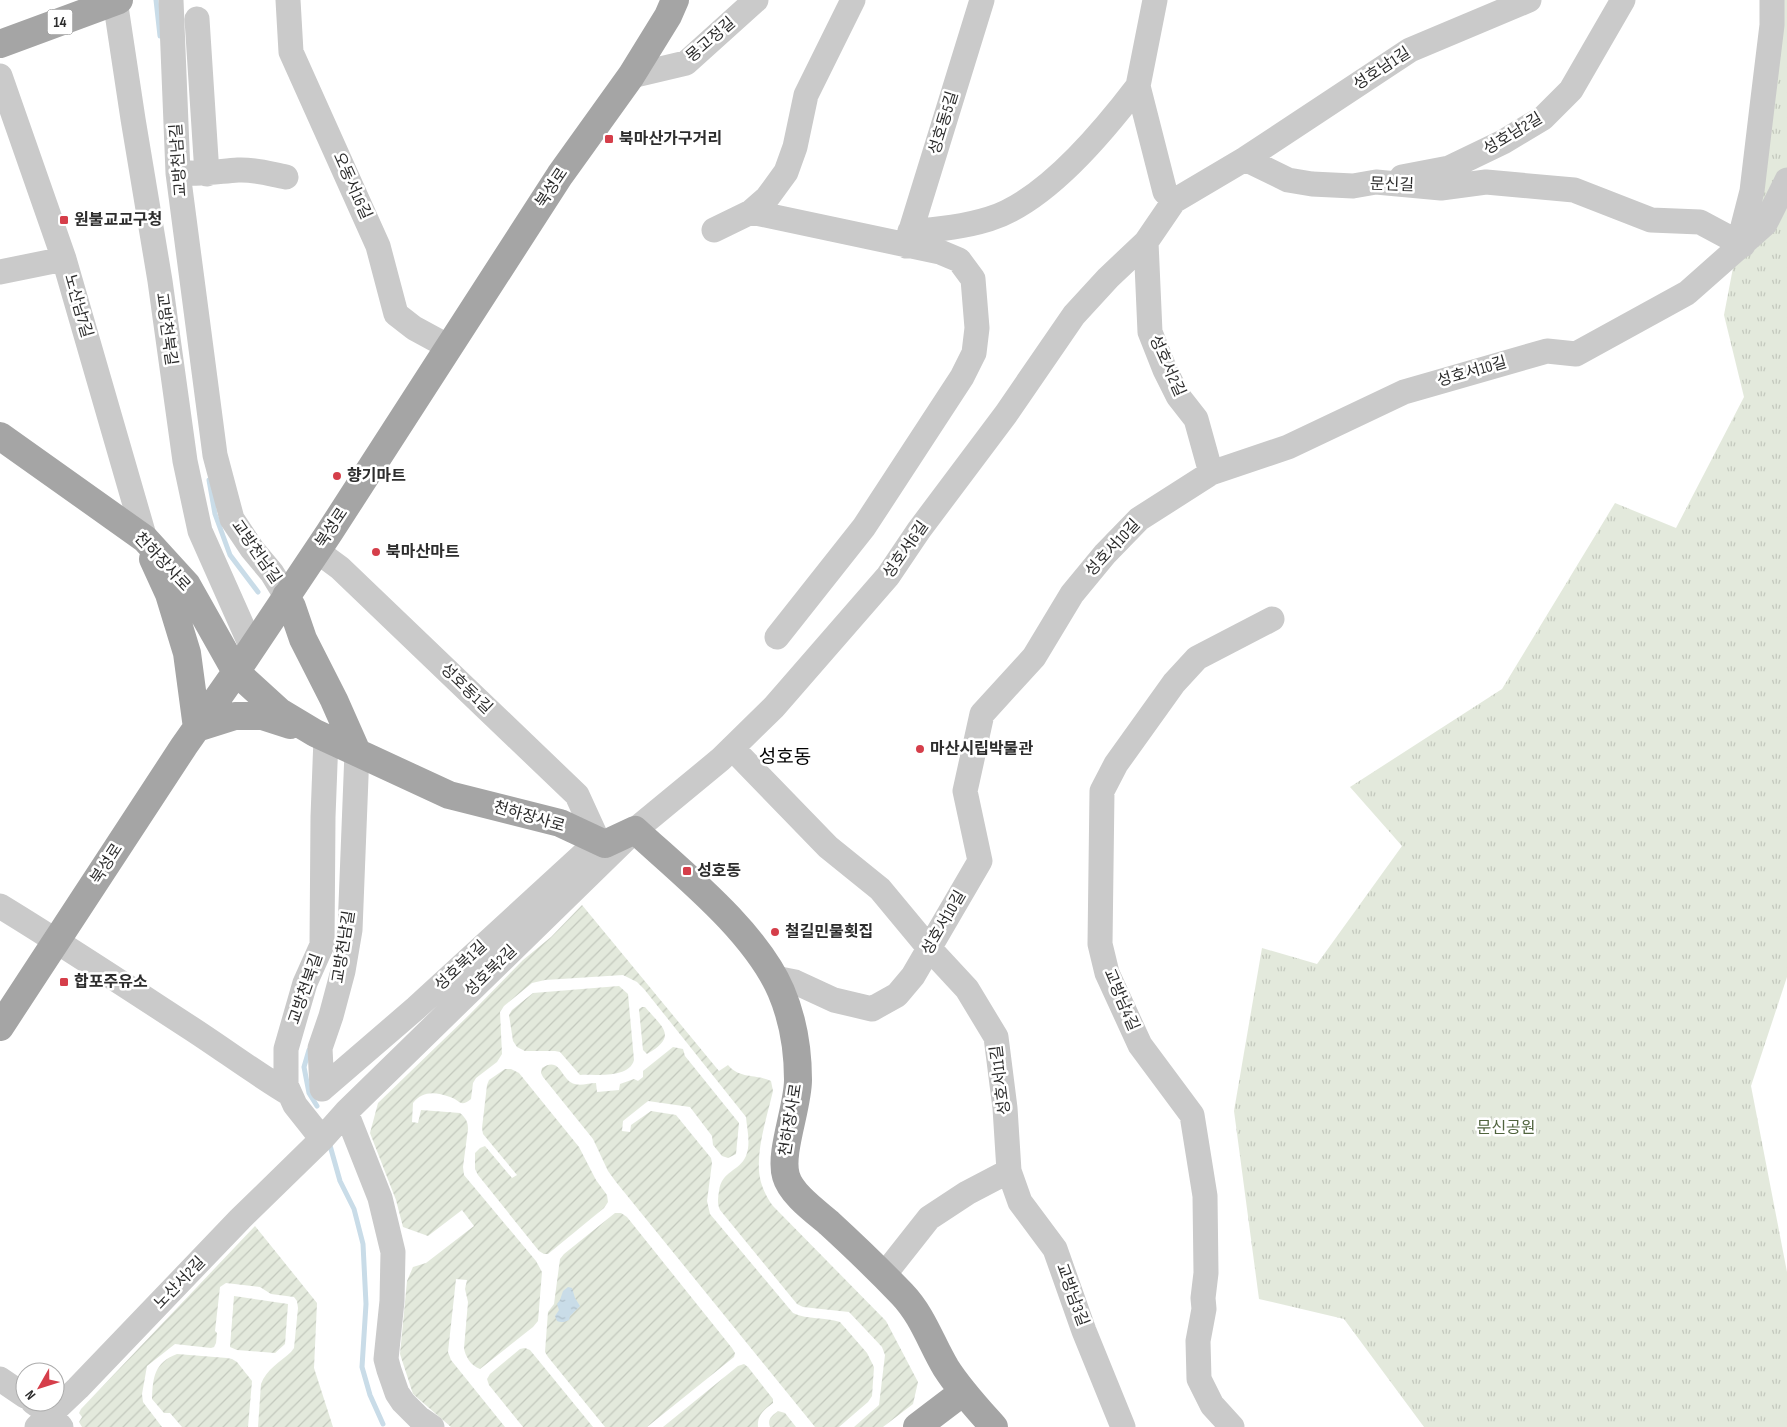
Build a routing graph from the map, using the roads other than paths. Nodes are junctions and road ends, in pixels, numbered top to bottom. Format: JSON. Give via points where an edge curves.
{"nodes":[{"id":1,"x":69,"y":0,"type":"edge"},
{"id":2,"x":171,"y":0,"type":"edge"},
{"id":3,"x":288,"y":0,"type":"edge"},
{"id":4,"x":675,"y":0,"type":"edge"},
{"id":5,"x":756,"y":0,"type":"edge"},
{"id":6,"x":853,"y":0,"type":"edge"},
{"id":7,"x":982,"y":0,"type":"edge"},
{"id":8,"x":1154,"y":0,"type":"edge"},
{"id":9,"x":1529,"y":0,"type":"edge"},
{"id":10,"x":1623,"y":0,"type":"edge"},
{"id":11,"x":1772,"y":0,"type":"edge"},
{"id":12,"x":116,"y":1,"type":"edge"},
{"id":13,"x":197,"y":19,"type":"dead end"},
{"id":14,"x":0,"y":26,"type":"edge"},
{"id":15,"x":0,"y":44,"type":"edge"},
{"id":16,"x":0,"y":76,"type":"edge"},
{"id":17,"x":631,"y":76,"type":"junction"},
{"id":18,"x":1138,"y":86,"type":"junction"},
{"id":19,"x":1244,"y":159,"type":"junction"},
{"id":20,"x":178,"y":173,"type":"junction"},
{"id":21,"x":207,"y":174,"type":"junction"},
{"id":22,"x":286,"y":177,"type":"dead end"},
{"id":23,"x":1787,"y":180,"type":"edge"},
{"id":24,"x":1376,"y":182,"type":"junction"},
{"id":25,"x":1174,"y":200,"type":"junction"},
{"id":26,"x":751,"y":212,"type":"junction"},
{"id":27,"x":714,"y":230,"type":"dead end"},
{"id":28,"x":908,"y":238,"type":"junction"},
{"id":29,"x":1146,"y":242,"type":"junction"},
{"id":30,"x":1743,"y":245,"type":"junction"},
{"id":31,"x":64,"y":259,"type":"junction"},
{"id":32,"x":0,"y":272,"type":"edge"},
{"id":33,"x":449,"y":347,"type":"junction"},
{"id":34,"x":0,"y":436,"type":"edge"},
{"id":35,"x":1211,"y":473,"type":"junction"},
{"id":36,"x":145,"y":539,"type":"junction"},
{"id":37,"x":316,"y":551,"type":"junction"},
{"id":38,"x":286,"y":596,"type":"junction"},
{"id":39,"x":1272,"y":619,"type":"dead end"},
{"id":40,"x":777,"y":637,"type":"dead end"},
{"id":41,"x":252,"y":648,"type":"junction"},
{"id":42,"x":236,"y":672,"type":"junction"},
{"id":43,"x":197,"y":728,"type":"junction"},
{"id":44,"x":320,"y":736,"type":"junction"},
{"id":45,"x":732,"y":748,"type":"junction"},
{"id":46,"x":357,"y":752,"type":"junction"},
{"id":47,"x":635,"y":830,"type":"junction"},
{"id":48,"x":598,"y":841,"type":"junction"},
{"id":49,"x":0,"y":906,"type":"edge"},
{"id":50,"x":57,"y":941,"type":"junction"},
{"id":51,"x":929,"y":948,"type":"junction"},
{"id":52,"x":775,"y":978,"type":"junction"},
{"id":53,"x":0,"y":1027,"type":"edge"},
{"id":54,"x":322,"y":1088,"type":"joint"},
{"id":55,"x":290,"y":1094,"type":"junction"},
{"id":56,"x":346,"y":1112,"type":"junction"},
{"id":57,"x":322,"y":1139,"type":"junction"},
{"id":58,"x":1009,"y":1171,"type":"junction"},
{"id":59,"x":884,"y":1275,"type":"junction"},
{"id":60,"x":0,"y":1379,"type":"edge"},
{"id":61,"x":15,"y":1389,"type":"edge"},
{"id":62,"x":963,"y":1392,"type":"junction"},
{"id":63,"x":45,"y":1417,"type":"edge"},
{"id":64,"x":432,"y":1427,"type":"edge"},
{"id":65,"x":917,"y":1427,"type":"edge"},
{"id":66,"x":994,"y":1427,"type":"edge"},
{"id":67,"x":1123,"y":1427,"type":"edge"},
{"id":68,"x":1232,"y":1427,"type":"edge"}],
"edges":[{"from":1,"to":14,"type":"main road","number":"14"},
{"from":2,"to":20,"type":"street","name":"교방천남길"},
{"from":3,"to":33,"type":"street","name":"오동서16길","via":[[291,52],[378,246],[396,314]]},
{"from":4,"to":17,"type":"main road","name":"북성로"},
{"from":5,"to":17,"type":"street","name":"몽고정길","via":[[686,63]]},
{"from":6,"to":26,"type":"street","via":[[806,95],[786,172],[767,198]]},
{"from":7,"to":28,"type":"street","name":"성호동5길"},
{"from":8,"to":18,"type":"street"},
{"from":9,"to":19,"type":"street","name":"성호남1길","via":[[1410,50]]},
{"from":10,"to":24,"type":"street","name":"성호남2길","via":[[1571,90],[1543,118],[1449,168]]},
{"from":11,"to":30,"type":"street","via":[[1769,53],[1752,191],[1743,226]]},
{"from":12,"to":15,"type":"main road","number":"14"},
{"from":12,"to":41,"type":"street","name":"교방천북길","via":[[185,461],[200,531]]},
{"from":13,"to":21,"type":"street"},
{"from":16,"to":31,"type":"street","name":"노산남7길"},
{"from":17,"to":33,"type":"main road","name":"북성로","via":[[560,175]]},
{"from":18,"to":25,"type":"street","via":[[1165,192]]},
{"from":18,"to":28,"type":"street","via":[[1110,122],[1068,166],[1027,200],[991,219]]},
{"from":19,"to":24,"type":"street","name":"문신길","via":[[1296,182],[1352,186]]},
{"from":19,"to":25,"type":"street"},
{"from":20,"to":21,"type":"street"},
{"from":20,"to":38,"type":"street","name":"교방천남길","via":[[215,455],[232,519]]},
{"from":21,"to":22,"type":"street","via":[[239,170]]},
{"from":23,"to":30,"type":"street","via":[[1765,224]]},
{"from":24,"to":30,"type":"street","name":"문신길","via":[[1441,188],[1486,182],[1574,190],[1651,220],[1700,222]]},
{"from":25,"to":29,"type":"street"},
{"from":26,"to":27,"type":"street"},
{"from":26,"to":28,"type":"street"},
{"from":28,"to":40,"type":"street","via":[[959,260],[972,279],[977,328],[974,353],[962,377],[864,526]]},
{"from":29,"to":35,"type":"street","name":"성호서2길","via":[[1150,332],[1178,396],[1196,418]]},
{"from":29,"to":45,"type":"street","name":"성호서6길","via":[[1074,315],[888,576],[780,701]]},
{"from":30,"to":35,"type":"street","name":"성호서10길","via":[[1687,293],[1576,354],[1547,351],[1404,392],[1288,447]]},
{"from":31,"to":32,"type":"street"},
{"from":31,"to":36,"type":"street","name":"노산남7길"},
{"from":33,"to":37,"type":"main road","name":"북성로"},
{"from":34,"to":36,"type":"main road","name":"천하장사로"},
{"from":35,"to":51,"type":"street","name":"성호서10길","via":[[1140,519],[1119,540],[1072,594],[1034,657],[982,714],[965,791],[980,861]]},
{"from":36,"to":42,"type":"main road","name":"천하장사로","via":[[187,586]]},
{"from":36,"to":43,"type":"main road","via":[[168,594],[187,653]]},
{"from":37,"to":38,"type":"main road","name":"북성로"},
{"from":37,"to":48,"type":"street","name":"성호동1길","via":[[340,568],[577,795]]},
{"from":38,"to":41,"type":"main road","name":"북성로"},
{"from":38,"to":46,"type":"main road","name":"교방천남길"},
{"from":39,"to":68,"type":"street","name":"교방남4길","via":[[1197,658],[1174,683],[1116,764],[1102,791],[1100,944],[1108,974],[1140,1045],[1192,1115],[1205,1196],[1206,1274],[1198,1341],[1199,1379],[1212,1405]]},
{"from":41,"to":42,"type":"main road","name":"북성로"},
{"from":42,"to":43,"type":"main road","name":"북성로"},
{"from":42,"to":44,"type":"main road","name":"천하장사로","via":[[280,712]]},
{"from":43,"to":44,"type":"main road","via":[[235,716],[262,716]]},
{"from":43,"to":50,"type":"main road","name":"북성로"},
{"from":44,"to":46,"type":"main road","name":"천하장사로"},
{"from":44,"to":55,"type":"street","name":"교방천북길","via":[[322,945],[305,984],[286,1049],[286,1085]]},
{"from":45,"to":47,"type":"street","name":"성호서6길"},
{"from":45,"to":51,"type":"street","name":"성호서11길","via":[[828,847],[880,889]]},
{"from":46,"to":48,"type":"main road","name":"천하장사로","via":[[449,795],[560,823]]},
{"from":46,"to":54,"type":"street","name":"교방천남길","via":[[350,930],[343,971],[320,1048]]},
{"from":47,"to":48,"type":"main road","via":[[605,844]]},
{"from":47,"to":52,"type":"main road","name":"천하장사로","via":[[735,923]]},
{"from":47,"to":56,"type":"street","name":"성호북2길"},
{"from":48,"to":54,"type":"street","name":"성호북1길","via":[[416,1008]]},
{"from":49,"to":50,"type":"street"},
{"from":50,"to":53,"type":"main road","name":"북성로"},
{"from":50,"to":55,"type":"street"},
{"from":51,"to":52,"type":"street","name":"성호서10길","via":[[897,995],[872,1009],[834,1000],[794,982]]},
{"from":51,"to":58,"type":"street","name":"성호서11길","via":[[967,988],[996,1037]]},
{"from":52,"to":59,"type":"main road","name":"천하장사로","via":[[793,1028],[798,1067],[784,1162],[786,1176],[790,1186],[809,1207]]},
{"from":55,"to":57,"type":"street","name":"교방천북길"},
{"from":56,"to":57,"type":"street","name":"성호북2길"},
{"from":56,"to":64,"type":"street","via":[[380,1198],[393,1252],[386,1359],[389,1370],[403,1402]]},
{"from":57,"to":63,"type":"street","name":"노산서2길","via":[[240,1219],[78,1388]]},
{"from":58,"to":59,"type":"street","via":[[967,1192],[929,1218]]},
{"from":58,"to":67,"type":"street","name":"교방남3길","via":[[1020,1202],[1055,1249]]},
{"from":59,"to":62,"type":"main road","name":"천하장사로","via":[[918,1314],[938,1355]]},
{"from":60,"to":61,"type":"street"},
{"from":62,"to":65,"type":"main road"},
{"from":62,"to":66,"type":"main road","name":"천하장사로"}]}
